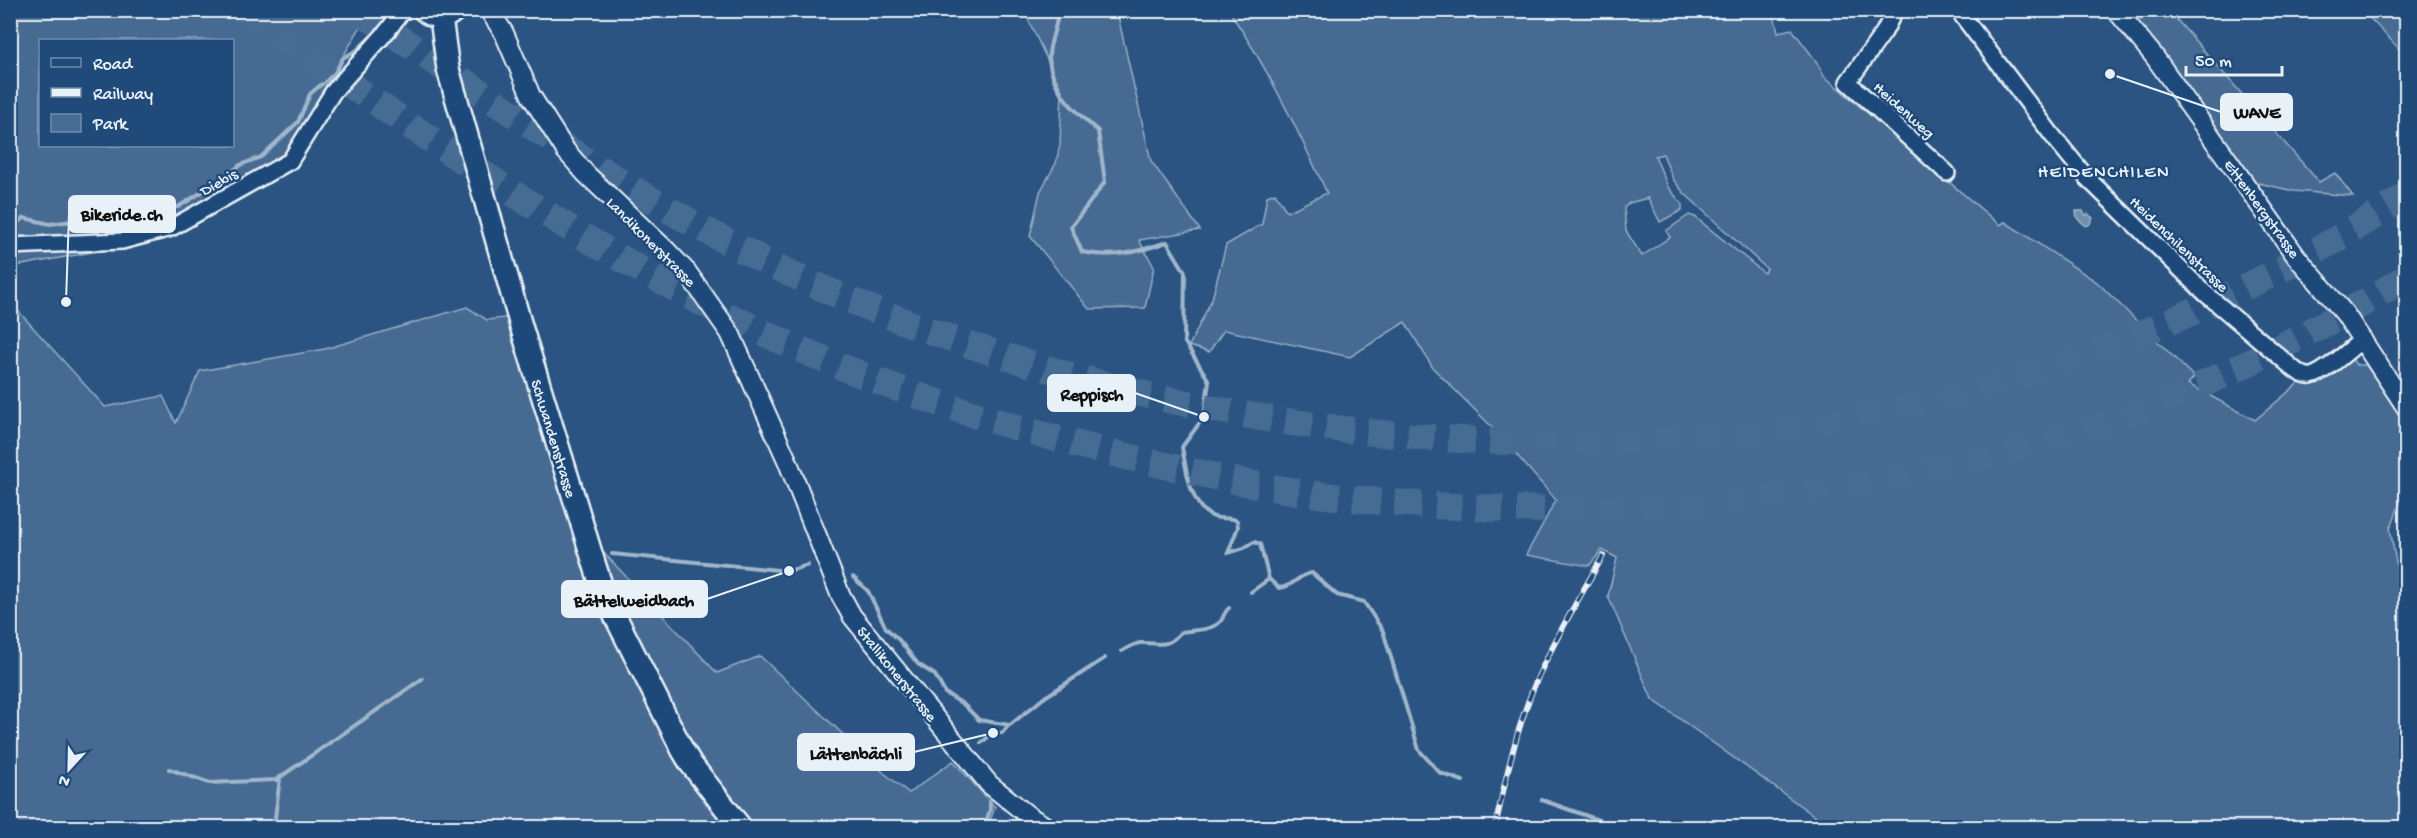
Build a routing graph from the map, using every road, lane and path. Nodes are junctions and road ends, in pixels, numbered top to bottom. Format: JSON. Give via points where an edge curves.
{"nodes":[{"id":1,"x":405,"y":10,"type":"edge"},
{"id":2,"x":489,"y":10,"type":"edge"},
{"id":3,"x":1895,"y":10,"type":"edge"},
{"id":4,"x":1958,"y":10,"type":"edge"},
{"id":5,"x":2116,"y":10,"type":"edge"},
{"id":6,"x":440,"y":13,"type":"edge"},
{"id":7,"x":1947,"y":173,"type":"dead end"},
{"id":8,"x":10,"y":246,"type":"edge"},
{"id":9,"x":2363,"y":339,"type":"junction"},
{"id":10,"x":2406,"y":407,"type":"edge"},
{"id":11,"x":852,"y":616,"type":"joint"},
{"id":12,"x":741,"y":828,"type":"edge"},
{"id":13,"x":1048,"y":828,"type":"edge"}],
"edges":[{"from":1,"to":8,"type":"street","name":"Diebis","via":[[333,92],[290,161],[171,228],[122,242]]},
{"from":2,"to":11,"type":"street","name":"Landikonerstrasse","via":[[504,33],[531,96],[566,151],[687,272],[730,333]]},
{"from":3,"to":7,"type":"street","name":"Heidenweg","via":[[1848,82]]},
{"from":4,"to":9,"type":"street","name":"Heidenchilenstrasse","via":[[2087,178],[2200,289],[2300,374],[2320,372]]},
{"from":5,"to":9,"type":"street","name":"Ettenbergstrasse","via":[[2154,56],[2296,256]]},
{"from":6,"to":12,"type":"main road","name":"Schwandenstrasse","via":[[448,69],[521,326],[604,594],[691,764]]},
{"from":9,"to":10,"type":"street","name":"Ettenbergstrasse"},
{"from":11,"to":13,"type":"street","name":"Stallikonerstrasse","via":[[989,784]]}]}
